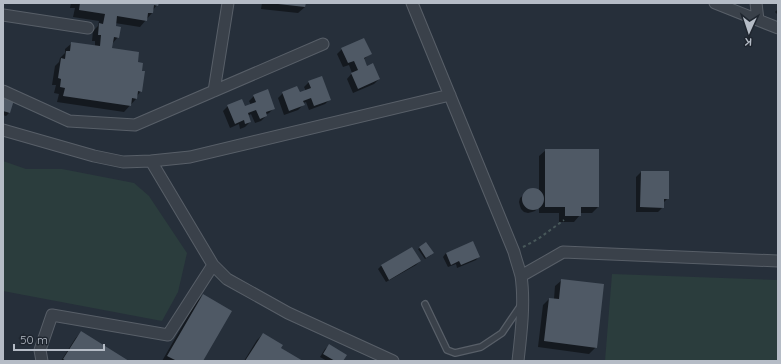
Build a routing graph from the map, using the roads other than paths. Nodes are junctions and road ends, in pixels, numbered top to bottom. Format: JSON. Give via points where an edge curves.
{"nodes":[{"id":1,"x":228,"y":3,"type":"edge"},
{"id":2,"x":412,"y":3,"type":"edge"},
{"id":3,"x":715,"y":3,"type":"edge"},
{"id":4,"x":756,"y":3,"type":"edge"},
{"id":5,"x":3,"y":16,"type":"edge"},
{"id":6,"x":758,"y":20,"type":"junction"},
{"id":7,"x":88,"y":28,"type":"dead end"},
{"id":8,"x":778,"y":28,"type":"edge"},
{"id":9,"x":323,"y":44,"type":"dead end"},
{"id":10,"x":3,"y":91,"type":"edge"},
{"id":11,"x":214,"y":91,"type":"junction"},
{"id":12,"x":450,"y":95,"type":"junction"},
{"id":13,"x":3,"y":130,"type":"edge"},
{"id":14,"x":151,"y":161,"type":"junction"},
{"id":15,"x":778,"y":261,"type":"edge"},
{"id":16,"x":213,"y":265,"type":"junction"},
{"id":17,"x":521,"y":276,"type":"junction"},
{"id":18,"x":522,"y":303,"type":"junction"},
{"id":19,"x":425,"y":304,"type":"dead end"},
{"id":20,"x":42,"y":361,"type":"edge"},
{"id":21,"x":393,"y":361,"type":"edge"},
{"id":22,"x":518,"y":361,"type":"edge"}],
"edges":[{"from":1,"to":11,"type":"street"},
{"from":2,"to":12,"type":"street"},
{"from":3,"to":6,"type":"street"},
{"from":4,"to":6,"type":"street"},
{"from":5,"to":7,"type":"street"},
{"from":6,"to":8,"type":"street"},
{"from":9,"to":11,"type":"street"},
{"from":10,"to":11,"type":"street","via":[[69,121],[135,125]]},
{"from":12,"to":14,"type":"street","via":[[190,157]]},
{"from":12,"to":17,"type":"street","via":[[514,252]]},
{"from":13,"to":14,"type":"street","via":[[94,156],[123,162]]},
{"from":14,"to":16,"type":"street"},
{"from":15,"to":17,"type":"street","via":[[563,252]]},
{"from":16,"to":20,"type":"street","via":[[168,335],[52,315],[40,350]]},
{"from":16,"to":21,"type":"street","via":[[227,279],[288,313]]},
{"from":17,"to":18,"type":"street"},
{"from":18,"to":19,"type":"lane","via":[[502,333],[481,347],[455,353],[447,350]]},
{"from":18,"to":22,"type":"street"}]}
